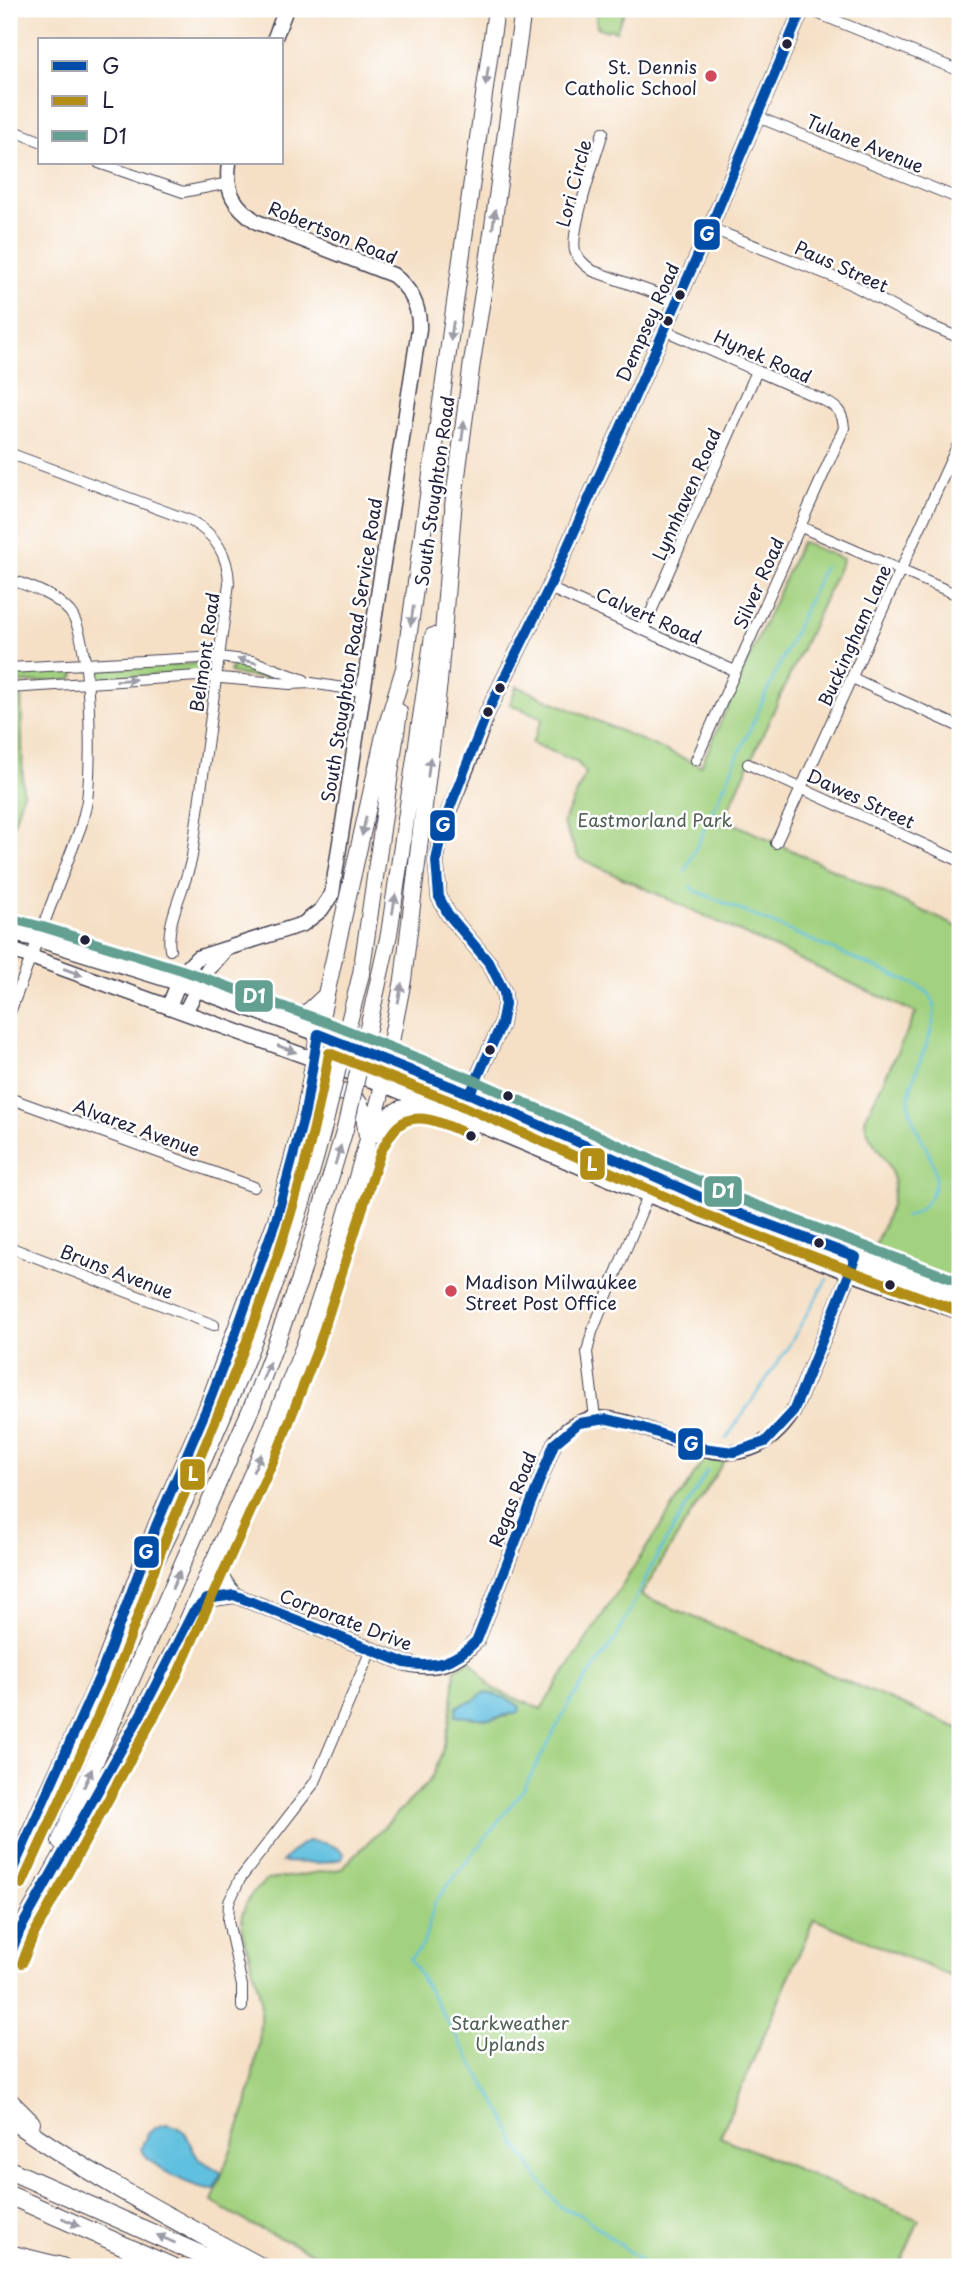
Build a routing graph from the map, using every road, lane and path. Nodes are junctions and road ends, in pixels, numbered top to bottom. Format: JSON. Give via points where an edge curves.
{"nodes":[{"id":1,"x":286,"y":9,"type":"edge"},
{"id":2,"x":496,"y":9,"type":"edge"},
{"id":3,"x":523,"y":9,"type":"edge"},
{"id":4,"x":805,"y":9,"type":"edge"},
{"id":5,"x":275,"y":38,"type":"edge"},
{"id":6,"x":960,"y":71,"type":"edge"},
{"id":7,"x":758,"y":117,"type":"junction"},
{"id":8,"x":9,"y":129,"type":"edge"},
{"id":9,"x":603,"y":132,"type":"dead end"},
{"id":10,"x":38,"y":140,"type":"edge"},
{"id":11,"x":102,"y":164,"type":"edge"},
{"id":12,"x":229,"y":164,"type":"edge"},
{"id":13,"x":229,"y":183,"type":"junction"},
{"id":14,"x":960,"y":199,"type":"edge"},
{"id":15,"x":710,"y":228,"type":"junction"},
{"id":16,"x":458,"y":283,"type":"junction"},
{"id":17,"x":484,"y":287,"type":"junction"},
{"id":18,"x":408,"y":289,"type":"joint"},
{"id":19,"x":677,"y":301,"type":"junction"},
{"id":20,"x":664,"y":330,"type":"junction"},
{"id":21,"x":960,"y":338,"type":"edge"},
{"id":22,"x":757,"y":371,"type":"junction"},
{"id":23,"x":843,"y":418,"type":"joint"},
{"id":24,"x":960,"y":440,"type":"edge"},
{"id":25,"x":9,"y":453,"type":"edge"},
{"id":26,"x":955,"y":464,"type":"edge"},
{"id":27,"x":454,"y":499,"type":"junction"},
{"id":28,"x":800,"y":527,"type":"junction"},
{"id":29,"x":901,"y":570,"type":"junction"},
{"id":30,"x":9,"y":579,"type":"edge"},
{"id":31,"x":549,"y":588,"type":"junction"},
{"id":32,"x":960,"y":596,"type":"edge"},
{"id":33,"x":643,"y":630,"type":"junction"},
{"id":34,"x":219,"y":657,"type":"junction"},
{"id":35,"x":85,"y":663,"type":"junction"},
{"id":36,"x":405,"y":665,"type":"junction"},
{"id":37,"x":9,"y":668,"type":"edge"},
{"id":38,"x":736,"y":671,"type":"junction"},
{"id":39,"x":217,"y":676,"type":"junction"},
{"id":40,"x":852,"y":678,"type":"junction"},
{"id":41,"x":87,"y":683,"type":"junction"},
{"id":42,"x":311,"y":683,"type":"junction"},
{"id":43,"x":9,"y":688,"type":"edge"},
{"id":44,"x":362,"y":691,"type":"junction"},
{"id":45,"x":960,"y":727,"type":"edge"},
{"id":46,"x":696,"y":760,"type":"dead end"},
{"id":47,"x":748,"y":764,"type":"dead end"},
{"id":48,"x":802,"y":788,"type":"junction"},
{"id":49,"x":776,"y":843,"type":"dead end"},
{"id":50,"x":960,"y":861,"type":"edge"},
{"id":51,"x":9,"y":933,"type":"edge"},
{"id":52,"x":39,"y":940,"type":"junction"},
{"id":53,"x":9,"y":949,"type":"edge"},
{"id":54,"x":170,"y":950,"type":"dead end"},
{"id":55,"x":225,"y":950,"type":"junction"},
{"id":56,"x":32,"y":958,"type":"junction"},
{"id":57,"x":178,"y":983,"type":"junction"},
{"id":58,"x":195,"y":989,"type":"junction"},
{"id":59,"x":326,"y":995,"type":"junction"},
{"id":60,"x":169,"y":1006,"type":"junction"},
{"id":61,"x":185,"y":1012,"type":"junction"},
{"id":62,"x":9,"y":1015,"type":"edge"},
{"id":63,"x":289,"y":1023,"type":"junction"},
{"id":64,"x":318,"y":1034,"type":"junction"},
{"id":65,"x":314,"y":1059,"type":"junction"},
{"id":66,"x":386,"y":1060,"type":"junction"},
{"id":67,"x":382,"y":1084,"type":"junction"},
{"id":68,"x":470,"y":1094,"type":"junction"},
{"id":69,"x":9,"y":1098,"type":"edge"},
{"id":70,"x":439,"y":1107,"type":"junction"},
{"id":71,"x":299,"y":1134,"type":"junction"},
{"id":72,"x":518,"y":1139,"type":"junction"},
{"id":73,"x":368,"y":1145,"type":"junction"},
{"id":74,"x":652,"y":1177,"type":"junction"},
{"id":75,"x":254,"y":1187,"type":"dead end"},
{"id":76,"x":648,"y":1195,"type":"junction"},
{"id":77,"x":740,"y":1214,"type":"junction"},
{"id":78,"x":9,"y":1247,"type":"edge"},
{"id":79,"x":856,"y":1257,"type":"junction"},
{"id":80,"x":850,"y":1273,"type":"junction"},
{"id":81,"x":960,"y":1297,"type":"edge"},
{"id":82,"x":960,"y":1312,"type":"edge"},
{"id":83,"x":214,"y":1325,"type":"dead end"},
{"id":84,"x":595,"y":1419,"type":"junction"},
{"id":85,"x":229,"y":1526,"type":"junction"},
{"id":86,"x":234,"y":1595,"type":"junction"},
{"id":87,"x":182,"y":1633,"type":"junction"},
{"id":88,"x":371,"y":1650,"type":"junction"},
{"id":89,"x":446,"y":1663,"type":"joint"},
{"id":90,"x":102,"y":1671,"type":"junction"},
{"id":91,"x":9,"y":1878,"type":"edge"},
{"id":92,"x":20,"y":1930,"type":"junction"},
{"id":93,"x":9,"y":1958,"type":"edge"},
{"id":94,"x":242,"y":2007,"type":"dead end"},
{"id":95,"x":9,"y":2101,"type":"edge"},
{"id":96,"x":9,"y":2118,"type":"edge"},
{"id":97,"x":9,"y":2170,"type":"edge"},
{"id":98,"x":88,"y":2170,"type":"junction"},
{"id":99,"x":9,"y":2195,"type":"edge"},
{"id":100,"x":9,"y":2254,"type":"edge"},
{"id":101,"x":62,"y":2267,"type":"edge"},
{"id":102,"x":172,"y":2267,"type":"edge"},
{"id":103,"x":228,"y":2267,"type":"edge"},
{"id":104,"x":261,"y":2267,"type":"edge"}],
"edges":[{"from":1,"to":5,"type":"street"},
{"from":2,"to":16,"type":"main road","name":"South Stoughton Road","one_way":true},
{"from":17,"to":3,"type":"main road","name":"South Stoughton Road","one_way":true},
{"from":4,"to":6,"type":"street"},
{"from":4,"to":7,"type":"street","name":"Dempsey Road"},
{"from":7,"to":14,"type":"street","name":"Tulane Avenue"},
{"from":7,"to":15,"type":"street","name":"Dempsey Road"},
{"from":8,"to":10,"type":"street"},
{"from":9,"to":19,"type":"street","name":"Lori Circle","via":[[575,231],[576,253],[593,271]]},
{"from":11,"to":13,"type":"street","via":[[183,192]]},
{"from":12,"to":13,"type":"street"},
{"from":13,"to":18,"type":"street","name":"Robertson Road","via":[[240,210],[257,222],[393,275]]},
{"from":15,"to":19,"type":"street","name":"Dempsey Road"},
{"from":15,"to":21,"type":"street","name":"Paus Street","via":[[849,283]]},
{"from":16,"to":17,"type":"main road"},
{"from":16,"to":36,"type":"main road","name":"South Stoughton Road","one_way":true},
{"from":27,"to":17,"type":"main road","name":"South Stoughton Road","one_way":true},
{"from":18,"to":44,"type":"street","name":"South Stoughton Road Service Road","via":[[419,329]]},
{"from":19,"to":20,"type":"street","name":"Dempsey Road"},
{"from":20,"to":22,"type":"street","name":"Hynek Road"},
{"from":20,"to":31,"type":"street","name":"Dempsey Road"},
{"from":22,"to":23,"type":"street","name":"Hynek Road","via":[[835,406]]},
{"from":22,"to":33,"type":"street","name":"Lynnhaven Road"},
{"from":23,"to":28,"type":"street","name":"Silver Road","via":[[844,428]]},
{"from":24,"to":26,"type":"street","name":"Buckingham Lane"},
{"from":25,"to":34,"type":"street","name":"Belmont Road","via":[[191,521],[206,531],[223,554],[229,575]]},
{"from":26,"to":29,"type":"street","name":"Buckingham Lane"},
{"from":66,"to":27,"type":"main road","one_way":true,"via":[[403,980]]},
{"from":92,"to":27,"type":"main road","name":"South Stoughton Road","one_way":true,"bridge":true,"via":[[253,1405],[300,1279],[345,1129],[380,978]]},
{"from":28,"to":29,"type":"street"},
{"from":28,"to":38,"type":"street","name":"Silver Road"},
{"from":29,"to":32,"type":"street"},
{"from":29,"to":40,"type":"street","name":"Buckingham Lane"},
{"from":30,"to":35,"type":"street","via":[[48,595],[69,612],[76,622]]},
{"from":31,"to":33,"type":"street","name":"Calvert Road"},
{"from":31,"to":68,"type":"street","name":"Dempsey Road","via":[[493,721],[474,750],[437,847],[439,897],[490,964],[504,992],[504,1016]]},
{"from":33,"to":38,"type":"street","name":"Calvert Road"},
{"from":34,"to":35,"type":"street"},
{"from":34,"to":39,"type":"street","name":"Belmont Road"},
{"from":42,"to":34,"type":"street","one_way":true,"via":[[252,661]]},
{"from":35,"to":37,"type":"street"},
{"from":35,"to":41,"type":"street"},
{"from":36,"to":59,"type":"main road","one_way":true,"via":[[385,731]]},
{"from":36,"to":90,"type":"main road","name":"South Stoughton Road","bridge":true,"via":[[360,974],[325,1122],[238,1383]]},
{"from":38,"to":46,"type":"street","name":"Silver Road"},
{"from":41,"to":39,"type":"street","one_way":true},
{"from":39,"to":42,"type":"street"},
{"from":39,"to":54,"type":"street","name":"Belmont Road","via":[[189,872],[172,922]]},
{"from":40,"to":45,"type":"street"},
{"from":40,"to":48,"type":"street","name":"Buckingham Lane"},
{"from":41,"to":43,"type":"street"},
{"from":41,"to":52,"type":"street","via":[[87,799]]},
{"from":42,"to":44,"type":"street"},
{"from":44,"to":55,"type":"street","name":"South Stoughton Road Service Road","via":[[332,894],[303,924]]},
{"from":47,"to":48,"type":"street","name":"Dawes Street"},
{"from":48,"to":49,"type":"street","name":"Buckingham Lane"},
{"from":48,"to":50,"type":"street","name":"Dawes Street"},
{"from":51,"to":52,"type":"street"},
{"from":52,"to":56,"type":"street"},
{"from":52,"to":57,"type":"street"},
{"from":53,"to":56,"type":"street"},
{"from":55,"to":57,"type":"street","name":"South Stoughton Road Service Road","via":[[197,958]]},
{"from":55,"to":58,"type":"street"},
{"from":56,"to":60,"type":"street","one_way":true},
{"from":56,"to":62,"type":"street"},
{"from":57,"to":58,"type":"street"},
{"from":57,"to":60,"type":"street","name":"South Stoughton Road Service Road"},
{"from":58,"to":61,"type":"street"},
{"from":58,"to":63,"type":"street"},
{"from":59,"to":63,"type":"main road"},
{"from":59,"to":64,"type":"main road"},
{"from":60,"to":61,"type":"street"},
{"from":61,"to":65,"type":"street","one_way":true},
{"from":63,"to":64,"type":"street"},
{"from":64,"to":65,"type":"main road"},
{"from":64,"to":66,"type":"street"},
{"from":65,"to":67,"type":"street"},
{"from":65,"to":71,"type":"main road"},
{"from":66,"to":67,"type":"main road"},
{"from":66,"to":68,"type":"street"},
{"from":67,"to":70,"type":"street"},
{"from":67,"to":73,"type":"main road"},
{"from":68,"to":74,"type":"street"},
{"from":69,"to":75,"type":"street","name":"Alvarez Avenue"},
{"from":70,"to":72,"type":"street"},
{"from":70,"to":73,"type":"main road","via":[[410,1105],[396,1110]]},
{"from":71,"to":73,"type":"main road","via":[[317,1100],[339,1093],[363,1111]]},
{"from":71,"to":90,"type":"main road","via":[[276,1220],[235,1335]]},
{"from":72,"to":74,"type":"street","via":[[580,1156],[635,1181]]},
{"from":72,"to":76,"type":"street"},
{"from":85,"to":73,"type":"main road","one_way":true,"via":[[304,1346]]},
{"from":74,"to":77,"type":"street"},
{"from":76,"to":77,"type":"street","via":[[664,1191]]},
{"from":76,"to":80,"type":"street"},
{"from":76,"to":84,"type":"street","via":[[587,1352]]},
{"from":77,"to":79,"type":"street"},
{"from":78,"to":83,"type":"street","name":"Bruns Avenue"},
{"from":79,"to":80,"type":"street"},
{"from":79,"to":81,"type":"street"},
{"from":80,"to":82,"type":"street"},
{"from":80,"to":84,"type":"street","via":[[793,1412],[768,1439],[737,1452],[718,1453],[623,1420]]},
{"from":84,"to":89,"type":"street","name":"Regas Road","via":[[571,1427],[554,1444],[477,1640],[463,1655]]},
{"from":85,"to":86,"type":"main road","via":[[219,1572]]},
{"from":85,"to":87,"type":"main road"},
{"from":86,"to":87,"type":"main road","via":[[200,1604]]},
{"from":86,"to":88,"type":"street","name":"Corporate Drive"},
{"from":87,"to":92,"type":"main road"},
{"from":88,"to":89,"type":"street","name":"Corporate Drive","via":[[420,1667]]},
{"from":88,"to":94,"type":"street","via":[[316,1782],[240,1880],[229,1902]]},
{"from":90,"to":91,"type":"main road"},
{"from":92,"to":93,"type":"main road"},
{"from":95,"to":98,"type":"highway"},
{"from":96,"to":98,"type":"highway"},
{"from":103,"to":97,"type":"highway","one_way":true},
{"from":98,"to":104,"type":"highway"},
{"from":99,"to":102,"type":"highway","one_way":true},
{"from":100,"to":101,"type":"highway"}]}
